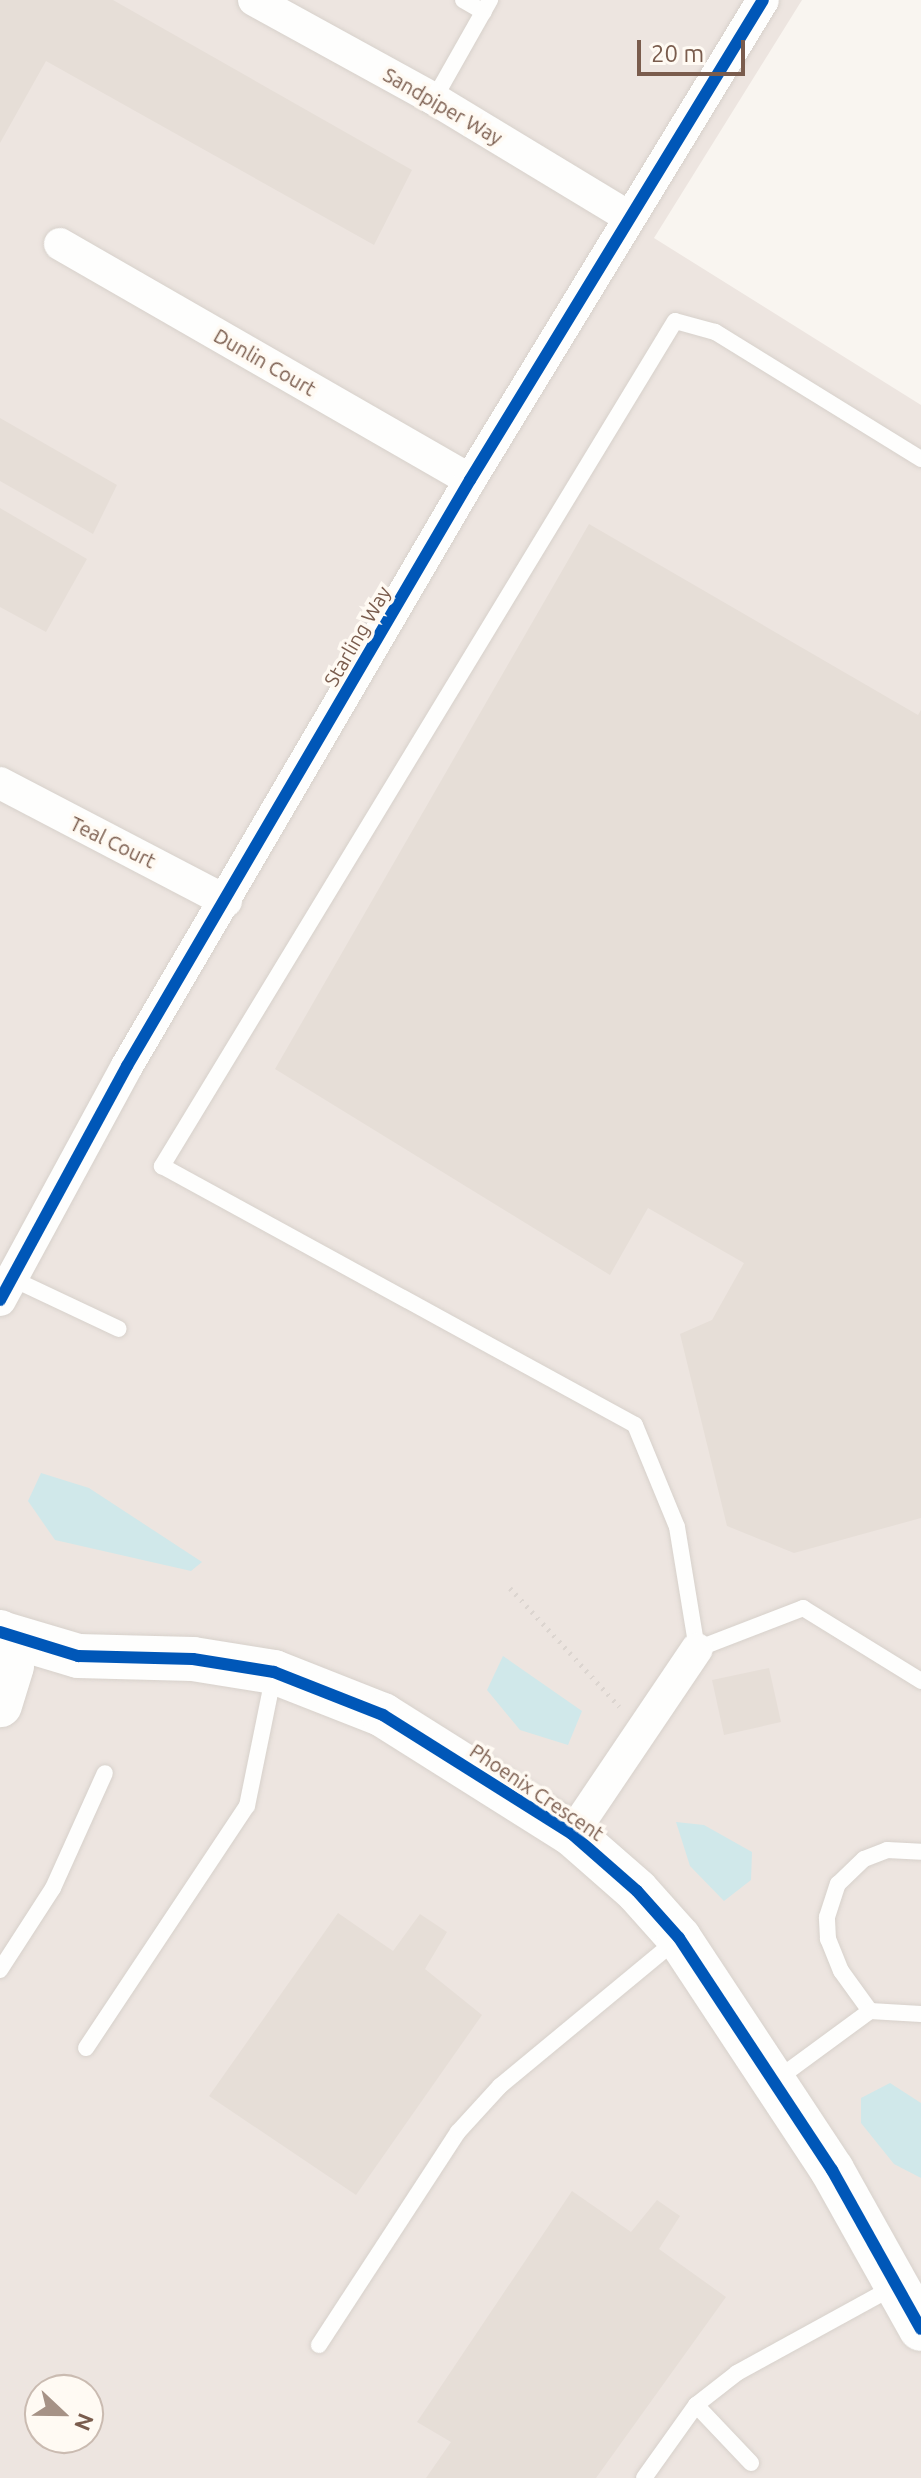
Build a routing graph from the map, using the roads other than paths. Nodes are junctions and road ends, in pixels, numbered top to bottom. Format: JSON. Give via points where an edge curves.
{"nodes":[{"id":1,"x":254,"y":0,"type":"edge"},
{"id":2,"x":463,"y":0,"type":"edge"},
{"id":3,"x":763,"y":0,"type":"edge"},
{"id":4,"x":487,"y":6,"type":"edge"},
{"id":5,"x":434,"y":99,"type":"junction"},
{"id":6,"x":629,"y":217,"type":"junction"},
{"id":7,"x":60,"y":244,"type":"dead end"},
{"id":8,"x":921,"y":459,"type":"edge"},
{"id":9,"x":470,"y":480,"type":"junction"},
{"id":10,"x":0,"y":783,"type":"edge"},
{"id":11,"x":226,"y":901,"type":"junction"},
{"id":12,"x":6,"y":1289,"type":"edge"},
{"id":13,"x":119,"y":1329,"type":"dead end"},
{"id":14,"x":0,"y":1633,"type":"edge"},
{"id":15,"x":697,"y":1649,"type":"junction"},
{"id":16,"x":78,"y":1656,"type":"junction"},
{"id":17,"x":274,"y":1672,"type":"junction"},
{"id":18,"x":921,"y":1681,"type":"edge"},
{"id":19,"x":5,"y":1694,"type":"edge"},
{"id":20,"x":105,"y":1773,"type":"dead end"},
{"id":21,"x":572,"y":1834,"type":"junction"},
{"id":22,"x":921,"y":1852,"type":"edge"},
{"id":23,"x":679,"y":1938,"type":"junction"},
{"id":24,"x":1,"y":1964,"type":"edge"},
{"id":25,"x":870,"y":2011,"type":"junction"},
{"id":26,"x":920,"y":2011,"type":"edge"},
{"id":27,"x":86,"y":2048,"type":"dead end"},
{"id":28,"x":775,"y":2081,"type":"junction"},
{"id":29,"x":896,"y":2285,"type":"junction"},
{"id":30,"x":921,"y":2329,"type":"edge"},
{"id":31,"x":319,"y":2345,"type":"dead end"},
{"id":32,"x":696,"y":2405,"type":"junction"},
{"id":33,"x":751,"y":2463,"type":"dead end"},
{"id":34,"x":644,"y":2478,"type":"edge"}],
"edges":[{"from":1,"to":5,"type":"street","name":"Sandpiper Way"},
{"from":2,"to":4,"type":"lane"},
{"from":3,"to":6,"type":"street","name":"Starling Way"},
{"from":4,"to":5,"type":"lane"},
{"from":5,"to":6,"type":"street","name":"Sandpiper Way"},
{"from":6,"to":9,"type":"street","name":"Starling Way"},
{"from":7,"to":9,"type":"street","name":"Dunlin Court"},
{"from":8,"to":15,"type":"lane","via":[[715,332],[675,321],[162,1166],[255,1212],[635,1425],[677,1527]]},
{"from":9,"to":11,"type":"street","name":"Starling Way"},
{"from":10,"to":11,"type":"street","name":"Teal Court"},
{"from":11,"to":12,"type":"street","name":"Starling Way","via":[[127,1066]]},
{"from":12,"to":13,"type":"lane"},
{"from":14,"to":16,"type":"street","name":"Phoenix Crescent"},
{"from":14,"to":19,"type":"street","via":[[12,1666]]},
{"from":15,"to":18,"type":"lane","via":[[803,1608]]},
{"from":15,"to":21,"type":"street"},
{"from":16,"to":17,"type":"street","name":"Phoenix Crescent","via":[[193,1659]]},
{"from":16,"to":19,"type":"street","name":"Phoenix Crescent"},
{"from":17,"to":21,"type":"street","name":"Phoenix Crescent","via":[[383,1715]]},
{"from":17,"to":27,"type":"lane","via":[[247,1806]]},
{"from":20,"to":24,"type":"lane","via":[[53,1888]]},
{"from":21,"to":23,"type":"street","name":"Phoenix Crescent","via":[[637,1891]]},
{"from":22,"to":25,"type":"lane","via":[[887,1850],[864,1859],[838,1884],[827,1917],[828,1939],[841,1971]]},
{"from":23,"to":28,"type":"street","name":"Phoenix Crescent"},
{"from":23,"to":31,"type":"lane","via":[[500,2086],[458,2132]]},
{"from":25,"to":26,"type":"lane"},
{"from":25,"to":28,"type":"lane"},
{"from":28,"to":29,"type":"street","name":"Phoenix Crescent"},
{"from":29,"to":30,"type":"street","name":"Phoenix Crescent"},
{"from":29,"to":32,"type":"lane","via":[[737,2373]]},
{"from":32,"to":33,"type":"lane"},
{"from":32,"to":34,"type":"lane"}]}
